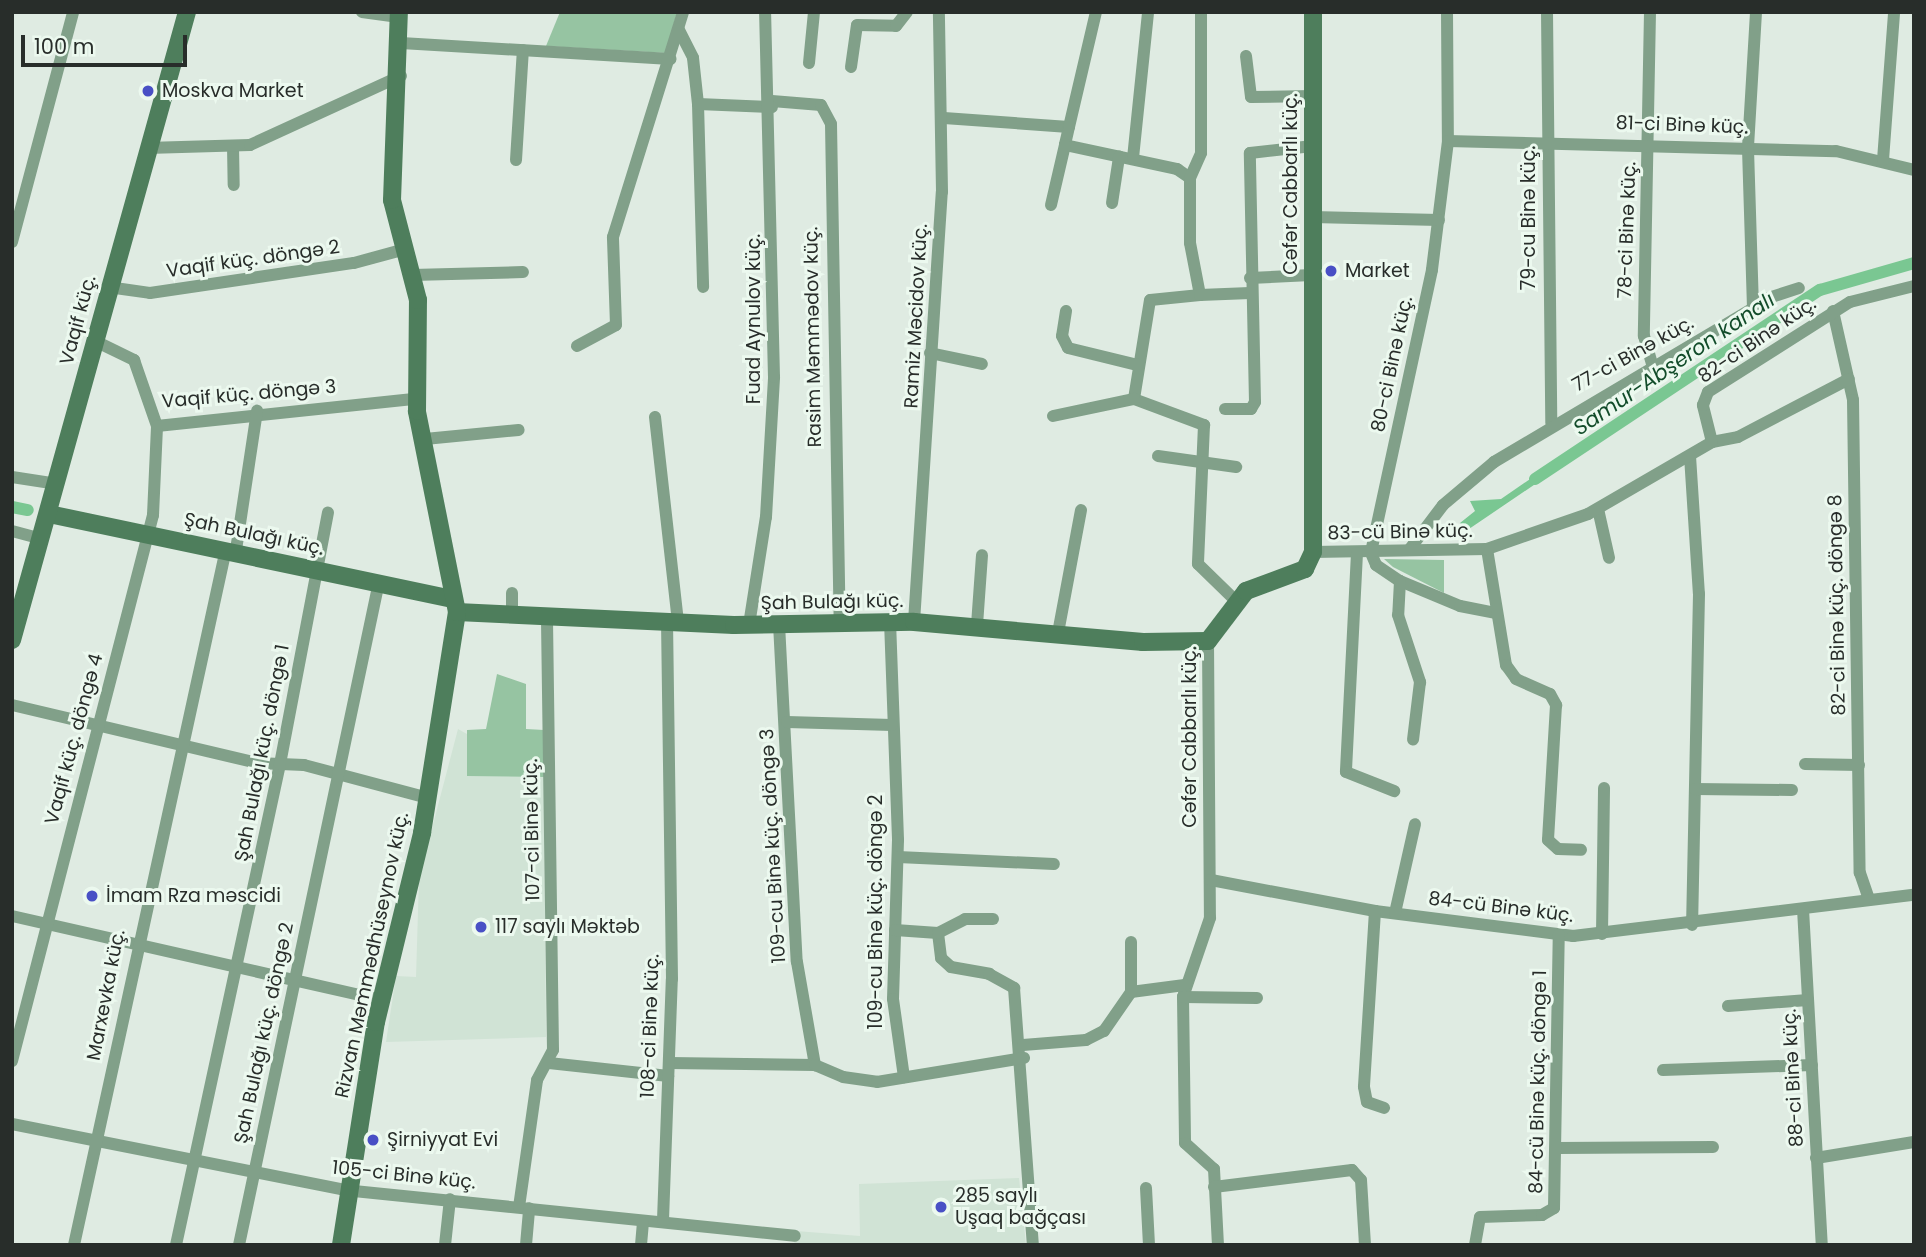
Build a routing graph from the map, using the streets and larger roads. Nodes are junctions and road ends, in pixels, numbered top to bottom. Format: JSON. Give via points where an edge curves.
{"nodes":[{"id":1,"x":73,"y":12,"type":"edge"},
{"id":2,"x":187,"y":12,"type":"edge"},
{"id":3,"x":362,"y":12,"type":"edge"},
{"id":4,"x":683,"y":12,"type":"edge"},
{"id":5,"x":765,"y":12,"type":"edge"},
{"id":6,"x":814,"y":12,"type":"edge"},
{"id":7,"x":907,"y":12,"type":"edge"},
{"id":8,"x":939,"y":12,"type":"edge"},
{"id":9,"x":1148,"y":12,"type":"edge"},
{"id":10,"x":1201,"y":12,"type":"edge"},
{"id":11,"x":1312,"y":12,"type":"edge"},
{"id":12,"x":1447,"y":12,"type":"edge"},
{"id":13,"x":1547,"y":12,"type":"edge"},
{"id":14,"x":1650,"y":12,"type":"edge"},
{"id":15,"x":1756,"y":12,"type":"edge"},
{"id":16,"x":1894,"y":12,"type":"edge"},
{"id":17,"x":1095,"y":13,"type":"edge"},
{"id":18,"x":399,"y":15,"type":"edge"},
{"id":19,"x":679,"y":30,"type":"junction"},
{"id":20,"x":401,"y":43,"type":"junction"},
{"id":21,"x":523,"y":50,"type":"junction"},
{"id":22,"x":1246,"y":56,"type":"dead end"},
{"id":23,"x":671,"y":59,"type":"junction"},
{"id":24,"x":809,"y":63,"type":"dead end"},
{"id":25,"x":851,"y":67,"type":"dead end"},
{"id":26,"x":401,"y":76,"type":"junction"},
{"id":27,"x":1313,"y":96,"type":"junction"},
{"id":28,"x":698,"y":104,"type":"junction"},
{"id":29,"x":772,"y":104,"type":"junction"},
{"id":30,"x":944,"y":118,"type":"junction"},
{"id":31,"x":1069,"y":127,"type":"junction"},
{"id":32,"x":1549,"y":140,"type":"junction"},
{"id":33,"x":1448,"y":141,"type":"junction"},
{"id":34,"x":1649,"y":142,"type":"junction"},
{"id":35,"x":1065,"y":145,"type":"junction"},
{"id":36,"x":233,"y":146,"type":"junction"},
{"id":37,"x":1313,"y":146,"type":"junction"},
{"id":38,"x":1748,"y":147,"type":"junction"},
{"id":39,"x":147,"y":148,"type":"junction"},
{"id":40,"x":1119,"y":157,"type":"junction"},
{"id":41,"x":1133,"y":158,"type":"junction"},
{"id":42,"x":516,"y":160,"type":"dead end"},
{"id":43,"x":1883,"y":160,"type":"junction"},
{"id":44,"x":1914,"y":170,"type":"edge"},
{"id":45,"x":1189,"y":178,"type":"junction"},
{"id":46,"x":234,"y":185,"type":"dead end"},
{"id":47,"x":1112,"y":203,"type":"dead end"},
{"id":48,"x":1051,"y":205,"type":"dead end"},
{"id":49,"x":1312,"y":218,"type":"junction"},
{"id":50,"x":1439,"y":220,"type":"junction"},
{"id":51,"x":12,"y":242,"type":"edge"},
{"id":52,"x":402,"y":250,"type":"junction"},
{"id":53,"x":523,"y":272,"type":"dead end"},
{"id":54,"x":412,"y":275,"type":"junction"},
{"id":55,"x":1311,"y":275,"type":"junction"},
{"id":56,"x":1250,"y":278,"type":"junction"},
{"id":57,"x":1914,"y":286,"type":"edge"},
{"id":58,"x":108,"y":287,"type":"junction"},
{"id":59,"x":703,"y":287,"type":"dead end"},
{"id":60,"x":1798,"y":288,"type":"dead end"},
{"id":61,"x":1250,"y":293,"type":"junction"},
{"id":62,"x":1200,"y":295,"type":"junction"},
{"id":63,"x":1756,"y":302,"type":"junction"},
{"id":64,"x":1066,"y":311,"type":"dead end"},
{"id":65,"x":1833,"y":311,"type":"junction"},
{"id":66,"x":93,"y":340,"type":"junction"},
{"id":67,"x":578,"y":346,"type":"dead end"},
{"id":68,"x":930,"y":353,"type":"junction"},
{"id":69,"x":982,"y":363,"type":"dead end"},
{"id":70,"x":1652,"y":364,"type":"junction"},
{"id":71,"x":1138,"y":365,"type":"junction"},
{"id":72,"x":1849,"y":379,"type":"junction"},
{"id":73,"x":1134,"y":399,"type":"junction"},
{"id":74,"x":416,"y":400,"type":"junction"},
{"id":75,"x":1225,"y":409,"type":"dead end"},
{"id":76,"x":257,"y":411,"type":"junction"},
{"id":77,"x":1053,"y":416,"type":"dead end"},
{"id":78,"x":655,"y":417,"type":"dead end"},
{"id":79,"x":1551,"y":423,"type":"junction"},
{"id":80,"x":157,"y":426,"type":"junction"},
{"id":81,"x":519,"y":430,"type":"dead end"},
{"id":82,"x":425,"y":439,"type":"junction"},
{"id":83,"x":1712,"y":442,"type":"junction"},
{"id":84,"x":1158,"y":456,"type":"dead end"},
{"id":85,"x":1690,"y":456,"type":"junction"},
{"id":86,"x":1202,"y":460,"type":"junction"},
{"id":87,"x":1236,"y":467,"type":"dead end"},
{"id":88,"x":12,"y":477,"type":"edge"},
{"id":89,"x":57,"y":484,"type":"junction"},
{"id":90,"x":1598,"y":509,"type":"junction"},
{"id":91,"x":1081,"y":510,"type":"dead end"},
{"id":92,"x":328,"y":513,"type":"dead end"},
{"id":93,"x":49,"y":514,"type":"junction"},
{"id":94,"x":12,"y":531,"type":"edge"},
{"id":95,"x":147,"y":534,"type":"junction"},
{"id":96,"x":42,"y":539,"type":"junction"},
{"id":97,"x":1487,"y":549,"type":"junction"},
{"id":98,"x":231,"y":550,"type":"junction"},
{"id":99,"x":1409,"y":550,"type":"junction"},
{"id":100,"x":1313,"y":552,"type":"junction"},
{"id":101,"x":1364,"y":553,"type":"junction"},
{"id":102,"x":982,"y":555,"type":"dead end"},
{"id":103,"x":1609,"y":558,"type":"dead end"},
{"id":104,"x":318,"y":568,"type":"junction"},
{"id":105,"x":1400,"y":581,"type":"junction"},
{"id":106,"x":379,"y":582,"type":"junction"},
{"id":107,"x":512,"y":593,"type":"dead end"},
{"id":108,"x":1237,"y":601,"type":"junction"},
{"id":109,"x":454,"y":605,"type":"junction"},
{"id":110,"x":1496,"y":613,"type":"junction"},
{"id":111,"x":512,"y":615,"type":"junction"},
{"id":112,"x":547,"y":615,"type":"junction"},
{"id":113,"x":840,"y":621,"type":"junction"},
{"id":114,"x":890,"y":621,"type":"junction"},
{"id":115,"x":914,"y":622,"type":"junction"},
{"id":116,"x":673,"y":623,"type":"junction"},
{"id":117,"x":779,"y":624,"type":"junction"},
{"id":118,"x":749,"y":625,"type":"junction"},
{"id":119,"x":977,"y":625,"type":"junction"},
{"id":120,"x":1058,"y":633,"type":"junction"},
{"id":121,"x":12,"y":640,"type":"edge"},
{"id":122,"x":1208,"y":641,"type":"junction"},
{"id":123,"x":12,"y":705,"type":"edge"},
{"id":124,"x":787,"y":722,"type":"junction"},
{"id":125,"x":892,"y":725,"type":"junction"},
{"id":126,"x":98,"y":727,"type":"junction"},
{"id":127,"x":1413,"y":740,"type":"dead end"},
{"id":128,"x":178,"y":746,"type":"junction"},
{"id":129,"x":281,"y":764,"type":"junction"},
{"id":130,"x":1805,"y":764,"type":"dead end"},
{"id":131,"x":1859,"y":765,"type":"junction"},
{"id":132,"x":337,"y":774,"type":"junction"},
{"id":133,"x":1604,"y":788,"type":"dead end"},
{"id":134,"x":1695,"y":789,"type":"junction"},
{"id":135,"x":1792,"y":790,"type":"dead end"},
{"id":136,"x":1394,"y":791,"type":"dead end"},
{"id":137,"x":424,"y":797,"type":"junction"},
{"id":138,"x":1415,"y":824,"type":"dead end"},
{"id":139,"x":1581,"y":850,"type":"dead end"},
{"id":140,"x":898,"y":857,"type":"junction"},
{"id":141,"x":1054,"y":864,"type":"dead end"},
{"id":142,"x":1211,"y":880,"type":"junction"},
{"id":143,"x":1914,"y":895,"type":"edge"},
{"id":144,"x":1869,"y":899,"type":"junction"},
{"id":145,"x":1803,"y":909,"type":"junction"},
{"id":146,"x":1375,"y":911,"type":"junction"},
{"id":147,"x":1395,"y":913,"type":"junction"},
{"id":148,"x":12,"y":916,"type":"edge"},
{"id":149,"x":993,"y":919,"type":"dead end"},
{"id":150,"x":45,"y":923,"type":"junction"},
{"id":151,"x":1692,"y":925,"type":"junction"},
{"id":152,"x":895,"y":930,"type":"junction"},
{"id":153,"x":938,"y":933,"type":"junction"},
{"id":154,"x":1602,"y":934,"type":"junction"},
{"id":155,"x":1559,"y":935,"type":"junction"},
{"id":156,"x":1131,"y":942,"type":"dead end"},
{"id":157,"x":135,"y":944,"type":"junction"},
{"id":158,"x":237,"y":967,"type":"junction"},
{"id":159,"x":295,"y":980,"type":"junction"},
{"id":160,"x":1184,"y":991,"type":"junction"},
{"id":161,"x":1131,"y":992,"type":"junction"},
{"id":162,"x":1257,"y":998,"type":"dead end"},
{"id":163,"x":381,"y":1000,"type":"junction"},
{"id":164,"x":1808,"y":1000,"type":"junction"},
{"id":165,"x":1728,"y":1006,"type":"dead end"},
{"id":166,"x":1023,"y":1052,"type":"junction"},
{"id":167,"x":12,"y":1061,"type":"edge"},
{"id":168,"x":550,"y":1063,"type":"junction"},
{"id":169,"x":816,"y":1065,"type":"junction"},
{"id":170,"x":1811,"y":1065,"type":"junction"},
{"id":171,"x":669,"y":1069,"type":"junction"},
{"id":172,"x":1663,"y":1070,"type":"dead end"},
{"id":173,"x":904,"y":1077,"type":"junction"},
{"id":174,"x":1384,"y":1108,"type":"dead end"},
{"id":175,"x":12,"y":1124,"type":"edge"},
{"id":176,"x":97,"y":1140,"type":"junction"},
{"id":177,"x":1914,"y":1142,"type":"edge"},
{"id":178,"x":1713,"y":1147,"type":"dead end"},
{"id":179,"x":1558,"y":1148,"type":"junction"},
{"id":180,"x":1816,"y":1158,"type":"junction"},
{"id":181,"x":192,"y":1162,"type":"junction"},
{"id":182,"x":255,"y":1173,"type":"junction"},
{"id":183,"x":1214,"y":1187,"type":"junction"},
{"id":184,"x":1146,"y":1188,"type":"dead end"},
{"id":185,"x":351,"y":1191,"type":"junction"},
{"id":186,"x":450,"y":1199,"type":"junction"},
{"id":187,"x":524,"y":1208,"type":"junction"},
{"id":188,"x":663,"y":1220,"type":"junction"},
{"id":189,"x":643,"y":1223,"type":"junction"},
{"id":190,"x":795,"y":1236,"type":"dead end"},
{"id":191,"x":74,"y":1245,"type":"edge"},
{"id":192,"x":176,"y":1245,"type":"edge"},
{"id":193,"x":239,"y":1245,"type":"edge"},
{"id":194,"x":341,"y":1245,"type":"edge"},
{"id":195,"x":445,"y":1245,"type":"edge"},
{"id":196,"x":526,"y":1245,"type":"edge"},
{"id":197,"x":641,"y":1245,"type":"edge"},
{"id":198,"x":1033,"y":1245,"type":"edge"},
{"id":199,"x":1149,"y":1245,"type":"edge"},
{"id":200,"x":1218,"y":1245,"type":"edge"},
{"id":201,"x":1365,"y":1245,"type":"edge"},
{"id":202,"x":1475,"y":1245,"type":"edge"},
{"id":203,"x":1822,"y":1245,"type":"edge"}],
"edges":[{"from":1,"to":51,"type":"street"},
{"from":2,"to":39,"type":"street","name":"Vaqif küç."},
{"from":3,"to":18,"type":"street"},
{"from":4,"to":19,"type":"street"},
{"from":5,"to":29,"type":"street","name":"Fuad Aynulov küç."},
{"from":6,"to":24,"type":"street"},
{"from":7,"to":25,"type":"street","via":[[896,26],[857,25]]},
{"from":8,"to":30,"type":"street","name":"Ramiz Məcidov küç."},
{"from":9,"to":41,"type":"street"},
{"from":10,"to":45,"type":"street","via":[[1201,153]]},
{"from":11,"to":27,"type":"street","name":"Cəfər Cabbarlı küç."},
{"from":12,"to":33,"type":"street","name":"80-ci Binə küç."},
{"from":13,"to":32,"type":"street","name":"79-cu Binə küç."},
{"from":14,"to":34,"type":"street","name":"78-ci Binə küç."},
{"from":15,"to":38,"type":"street"},
{"from":16,"to":43,"type":"street"},
{"from":17,"to":31,"type":"street"},
{"from":18,"to":20,"type":"street","name":"Rizvan Məmmədhüseynov küç."},
{"from":19,"to":23,"type":"street"},
{"from":19,"to":28,"type":"street","via":[[693,58]]},
{"from":20,"to":21,"type":"street"},
{"from":20,"to":26,"type":"street","name":"Rizvan Məmmədhüseynov küç."},
{"from":21,"to":23,"type":"street"},
{"from":21,"to":42,"type":"street"},
{"from":22,"to":27,"type":"street","via":[[1251,97]]},
{"from":23,"to":67,"type":"street","via":[[613,237],[616,324]]},
{"from":26,"to":36,"type":"street","via":[[261,142]]},
{"from":26,"to":52,"type":"street","name":"Rizvan Məmmədhüseynov küç.","via":[[392,200]]},
{"from":27,"to":37,"type":"street","name":"Cəfər Cabbarlı küç."},
{"from":28,"to":29,"type":"street","name":"Rasim Məmmədov küç."},
{"from":28,"to":59,"type":"street"},
{"from":29,"to":113,"type":"street","name":"Rasim Məmmədov küç.","via":[[821,105],[830,117]]},
{"from":29,"to":118,"type":"street","name":"Fuad Aynulov küç.","via":[[773,423]]},
{"from":30,"to":31,"type":"street"},
{"from":30,"to":68,"type":"street","name":"Ramiz Məcidov küç."},
{"from":31,"to":35,"type":"street"},
{"from":32,"to":33,"type":"street","name":"81-ci Binə küç."},
{"from":32,"to":34,"type":"street","name":"81-ci Binə küç."},
{"from":32,"to":79,"type":"street","name":"79-cu Binə küç."},
{"from":33,"to":50,"type":"street","name":"80-ci Binə küç."},
{"from":34,"to":38,"type":"street","name":"81-ci Binə küç."},
{"from":34,"to":70,"type":"street","name":"78-ci Binə küç.","via":[[1644,336]]},
{"from":35,"to":40,"type":"street"},
{"from":35,"to":48,"type":"street"},
{"from":36,"to":39,"type":"street"},
{"from":36,"to":46,"type":"street"},
{"from":37,"to":49,"type":"street","name":"Cəfər Cabbarlı küç."},
{"from":37,"to":56,"type":"street","via":[[1250,153]]},
{"from":38,"to":43,"type":"street","name":"81-ci Binə küç."},
{"from":38,"to":63,"type":"street","via":[[1748,260]]},
{"from":39,"to":58,"type":"street","name":"Vaqif küç."},
{"from":40,"to":41,"type":"street"},
{"from":40,"to":47,"type":"street"},
{"from":41,"to":45,"type":"street"},
{"from":43,"to":44,"type":"street","name":"81-ci Binə küç."},
{"from":45,"to":62,"type":"street","via":[[1191,256]]},
{"from":49,"to":50,"type":"street"},
{"from":49,"to":55,"type":"street","name":"Cəfər Cabbarlı küç."},
{"from":50,"to":101,"type":"street","name":"80-ci Binə küç."},
{"from":52,"to":54,"type":"street","name":"Rizvan Məmmədhüseynov küç."},
{"from":52,"to":58,"type":"street","name":"Vaqif küç. döngə 2","via":[[354,264],[150,293]]},
{"from":53,"to":54,"type":"street"},
{"from":54,"to":74,"type":"street","name":"Rizvan Məmmədhüseynov küç.","via":[[421,340]]},
{"from":55,"to":56,"type":"street"},
{"from":55,"to":100,"type":"street","name":"Cəfər Cabbarlı küç."},
{"from":56,"to":61,"type":"street"},
{"from":57,"to":65,"type":"street","name":"82-ci Binə küç."},
{"from":58,"to":66,"type":"street","name":"Vaqif küç."},
{"from":60,"to":63,"type":"street","name":"77-ci Binə küç."},
{"from":61,"to":62,"type":"street"},
{"from":61,"to":75,"type":"street","via":[[1255,402],[1251,409]]},
{"from":62,"to":71,"type":"street","via":[[1150,300]]},
{"from":63,"to":70,"type":"street","name":"77-ci Binə küç."},
{"from":64,"to":71,"type":"street","via":[[1062,336],[1068,348]]},
{"from":65,"to":72,"type":"street","name":"82-ci Binə küç. döngə 8"},
{"from":65,"to":83,"type":"street","name":"82-ci Binə küç.","via":[[1708,392],[1703,404]]},
{"from":66,"to":80,"type":"street","name":"Vaqif küç. döngə 3","via":[[134,360]]},
{"from":66,"to":89,"type":"street","name":"Vaqif küç."},
{"from":68,"to":69,"type":"street"},
{"from":68,"to":115,"type":"street","name":"Ramiz Məcidov küç."},
{"from":70,"to":79,"type":"street","name":"77-ci Binə küç."},
{"from":71,"to":73,"type":"street"},
{"from":72,"to":83,"type":"street","name":"83-cü Binə küç.","via":[[1738,437]]},
{"from":72,"to":131,"type":"street","name":"82-ci Binə küç. döngə 8"},
{"from":73,"to":77,"type":"street"},
{"from":73,"to":86,"type":"street","via":[[1201,421]]},
{"from":74,"to":76,"type":"street","name":"Vaqif küç. döngə 3"},
{"from":74,"to":82,"type":"street","name":"Rizvan Məmmədhüseynov küç."},
{"from":76,"to":80,"type":"street","name":"Vaqif küç. döngə 3"},
{"from":76,"to":98,"type":"street","name":"Marxevka küç."},
{"from":78,"to":116,"type":"street","name":"108-ci Binə küç."},
{"from":79,"to":99,"type":"street","name":"77-ci Binə küç.","via":[[1474,476]]},
{"from":80,"to":95,"type":"street","name":"Vaqif küç. döngə 4"},
{"from":81,"to":82,"type":"street"},
{"from":82,"to":109,"type":"street","name":"Rizvan Məmmədhüseynov küç."},
{"from":83,"to":85,"type":"street","name":"83-cü Binə küç."},
{"from":84,"to":86,"type":"street"},
{"from":85,"to":90,"type":"street","name":"83-cü Binə küç."},
{"from":85,"to":134,"type":"street","via":[[1699,594]]},
{"from":86,"to":87,"type":"street"},
{"from":86,"to":108,"type":"street","via":[[1198,564]]},
{"from":88,"to":89,"type":"street"},
{"from":89,"to":93,"type":"street","name":"Vaqif küç."},
{"from":90,"to":97,"type":"street","name":"83-cü Binə küç."},
{"from":90,"to":103,"type":"street"},
{"from":91,"to":120,"type":"street"},
{"from":92,"to":104,"type":"street","name":"Şah Bulağı küç. döngə 1"},
{"from":93,"to":95,"type":"street","name":"Şah Bulağı küç."},
{"from":93,"to":96,"type":"street","name":"Vaqif küç."},
{"from":94,"to":96,"type":"street"},
{"from":95,"to":98,"type":"street","name":"Şah Bulağı küç."},
{"from":95,"to":126,"type":"street","name":"Vaqif küç. döngə 4"},
{"from":96,"to":121,"type":"street","name":"Vaqif küç."},
{"from":97,"to":99,"type":"street","name":"83-cü Binə küç."},
{"from":97,"to":110,"type":"street"},
{"from":98,"to":104,"type":"street","name":"Şah Bulağı küç."},
{"from":98,"to":128,"type":"street","name":"Marxevka küç."},
{"from":99,"to":101,"type":"street","name":"83-cü Binə küç."},
{"from":100,"to":101,"type":"street","name":"83-cü Binə küç."},
{"from":100,"to":108,"type":"street","name":"Cəfər Cabbarlı küç.","via":[[1305,569],[1257,585]]},
{"from":101,"to":105,"type":"street"},
{"from":101,"to":136,"type":"street","name":"80-ci Binə küç.","via":[[1346,772]]},
{"from":102,"to":119,"type":"street"},
{"from":104,"to":106,"type":"street","name":"Şah Bulağı küç."},
{"from":104,"to":129,"type":"street","name":"Şah Bulağı küç. döngə 1"},
{"from":105,"to":110,"type":"street","via":[[1460,606]]},
{"from":105,"to":127,"type":"street","via":[[1398,615],[1420,682]]},
{"from":106,"to":109,"type":"street","name":"Şah Bulağı küç."},
{"from":106,"to":132,"type":"street","name":"Şah Bulağı küç. döngə 2"},
{"from":107,"to":111,"type":"street"},
{"from":108,"to":122,"type":"street","name":"Cəfər Cabbarlı küç."},
{"from":109,"to":111,"type":"street","name":"Şah Bulağı küç."},
{"from":109,"to":137,"type":"street","name":"Rizvan Məmmədhüseynov küç."},
{"from":110,"to":139,"type":"street","via":[[1510,673],[1543,688],[1556,705],[1548,840],[1558,849]]},
{"from":111,"to":112,"type":"street","name":"Şah Bulağı küç."},
{"from":112,"to":116,"type":"street","name":"Şah Bulağı küç."},
{"from":112,"to":168,"type":"street","name":"107-ci Binə küç."},
{"from":113,"to":114,"type":"street","name":"Şah Bulağı küç."},
{"from":113,"to":117,"type":"street","name":"Şah Bulağı küç."},
{"from":114,"to":115,"type":"street","name":"Şah Bulağı küç."},
{"from":114,"to":125,"type":"street","name":"109-cu Binə küç. döngə 2"},
{"from":115,"to":119,"type":"street","name":"Şah Bulağı küç."},
{"from":116,"to":118,"type":"street","name":"Şah Bulağı küç."},
{"from":116,"to":171,"type":"street","name":"108-ci Binə küç."},
{"from":117,"to":118,"type":"street","name":"Şah Bulağı küç."},
{"from":117,"to":124,"type":"street","name":"109-cu Binə küç. döngə 3"},
{"from":119,"to":120,"type":"street","name":"Şah Bulağı küç."},
{"from":120,"to":122,"type":"street","name":"Şah Bulağı küç.","via":[[1184,645]]},
{"from":122,"to":142,"type":"street","name":"Cəfər Cabbarlı küç."},
{"from":123,"to":126,"type":"street"},
{"from":124,"to":125,"type":"street"},
{"from":124,"to":169,"type":"street","name":"109-cu Binə küç. döngə 3","via":[[797,961]]},
{"from":125,"to":140,"type":"street","name":"109-cu Binə küç. döngə 2"},
{"from":126,"to":128,"type":"street"},
{"from":126,"to":150,"type":"street","name":"Vaqif küç. döngə 4"},
{"from":128,"to":129,"type":"street"},
{"from":128,"to":157,"type":"street","name":"Marxevka küç."},
{"from":129,"to":132,"type":"street"},
{"from":129,"to":158,"type":"street","name":"Şah Bulağı küç. döngə 1"},
{"from":130,"to":131,"type":"street"},
{"from":131,"to":144,"type":"street","name":"82-ci Binə küç. döngə 8","via":[[1860,873]]},
{"from":132,"to":137,"type":"street"},
{"from":132,"to":159,"type":"street","name":"Şah Bulağı küç. döngə 2"},
{"from":133,"to":154,"type":"street"},
{"from":134,"to":135,"type":"street"},
{"from":134,"to":151,"type":"street"},
{"from":137,"to":163,"type":"street","name":"Rizvan Məmmədhüseynov küç.","via":[[416,863]]},
{"from":138,"to":147,"type":"street"},
{"from":140,"to":141,"type":"street"},
{"from":140,"to":152,"type":"street","name":"109-cu Binə küç. döngə 2"},
{"from":142,"to":146,"type":"street","name":"84-cü Binə küç."},
{"from":142,"to":160,"type":"street","name":"Cəfər Cabbarlı küç.","via":[[1209,928]]},
{"from":143,"to":144,"type":"street","name":"84-cü Binə küç."},
{"from":144,"to":145,"type":"street","name":"84-cü Binə küç."},
{"from":145,"to":151,"type":"street","name":"84-cü Binə küç."},
{"from":145,"to":164,"type":"street","name":"88-ci Binə küç."},
{"from":146,"to":147,"type":"street","name":"84-cü Binə küç."},
{"from":146,"to":174,"type":"street","via":[[1364,1087],[1367,1102]]},
{"from":147,"to":155,"type":"street","name":"84-cü Binə küç."},
{"from":148,"to":150,"type":"street"},
{"from":149,"to":153,"type":"street","via":[[965,919]]},
{"from":150,"to":157,"type":"street"},
{"from":150,"to":167,"type":"street","name":"Vaqif küç. döngə 4"},
{"from":151,"to":154,"type":"street","name":"84-cü Binə küç."},
{"from":152,"to":153,"type":"street"},
{"from":152,"to":173,"type":"street","name":"109-cu Binə küç. döngə 2","via":[[894,1022]]},
{"from":153,"to":166,"type":"street","via":[[941,958],[951,967],[989,974],[1014,988]]},
{"from":154,"to":155,"type":"street","name":"84-cü Binə küç."},
{"from":155,"to":179,"type":"street","name":"84-cü Binə küç. döngə 1"},
{"from":156,"to":161,"type":"street"},
{"from":157,"to":158,"type":"street"},
{"from":157,"to":176,"type":"street","name":"Marxevka küç."},
{"from":158,"to":159,"type":"street"},
{"from":158,"to":181,"type":"street","name":"Şah Bulağı küç. döngə 1"},
{"from":159,"to":163,"type":"street"},
{"from":159,"to":182,"type":"street","name":"Şah Bulağı küç. döngə 2"},
{"from":160,"to":161,"type":"street"},
{"from":160,"to":162,"type":"street"},
{"from":160,"to":183,"type":"street","name":"Cəfər Cabbarlı küç.","via":[[1185,1143],[1212,1165]]},
{"from":161,"to":166,"type":"street","via":[[1095,1037]]},
{"from":163,"to":185,"type":"street","name":"Rizvan Məmmədhüseynov küç."},
{"from":164,"to":165,"type":"street"},
{"from":164,"to":170,"type":"street","name":"88-ci Binə küç."},
{"from":166,"to":173,"type":"street"},
{"from":166,"to":198,"type":"street"},
{"from":168,"to":171,"type":"street"},
{"from":168,"to":187,"type":"street","name":"107-ci Binə küç.","via":[[537,1080]]},
{"from":169,"to":171,"type":"street"},
{"from":169,"to":173,"type":"street","via":[[864,1082]]},
{"from":170,"to":172,"type":"street"},
{"from":170,"to":180,"type":"street","name":"88-ci Binə küç."},
{"from":171,"to":188,"type":"street","name":"108-ci Binə küç."},
{"from":175,"to":176,"type":"street","name":"105-ci Binə küç."},
{"from":176,"to":181,"type":"street","name":"105-ci Binə küç."},
{"from":176,"to":191,"type":"street","name":"Marxevka küç."},
{"from":177,"to":180,"type":"street"},
{"from":178,"to":179,"type":"street"},
{"from":179,"to":202,"type":"street","name":"84-cü Binə küç. döngə 1","via":[[1554,1208],[1542,1215],[1480,1217]]},
{"from":180,"to":203,"type":"street","name":"88-ci Binə küç."},
{"from":181,"to":182,"type":"street","name":"105-ci Binə küç."},
{"from":181,"to":192,"type":"street","name":"Şah Bulağı küç. döngə 1"},
{"from":182,"to":185,"type":"street","name":"105-ci Binə küç."},
{"from":182,"to":193,"type":"street","name":"Şah Bulağı küç. döngə 2"},
{"from":183,"to":200,"type":"street","name":"Cəfər Cabbarlı küç."},
{"from":183,"to":201,"type":"street","via":[[1352,1170],[1361,1180]]},
{"from":184,"to":199,"type":"street"},
{"from":185,"to":186,"type":"street","name":"105-ci Binə küç."},
{"from":185,"to":194,"type":"street","name":"Rizvan Məmmədhüseynov küç."},
{"from":186,"to":187,"type":"street","name":"105-ci Binə küç."},
{"from":186,"to":195,"type":"street"},
{"from":187,"to":189,"type":"street","name":"105-ci Binə küç."},
{"from":187,"to":196,"type":"street","name":"107-ci Binə küç."},
{"from":188,"to":189,"type":"street","name":"105-ci Binə küç."},
{"from":188,"to":190,"type":"street","name":"105-ci Binə küç."},
{"from":189,"to":197,"type":"street"}]}
